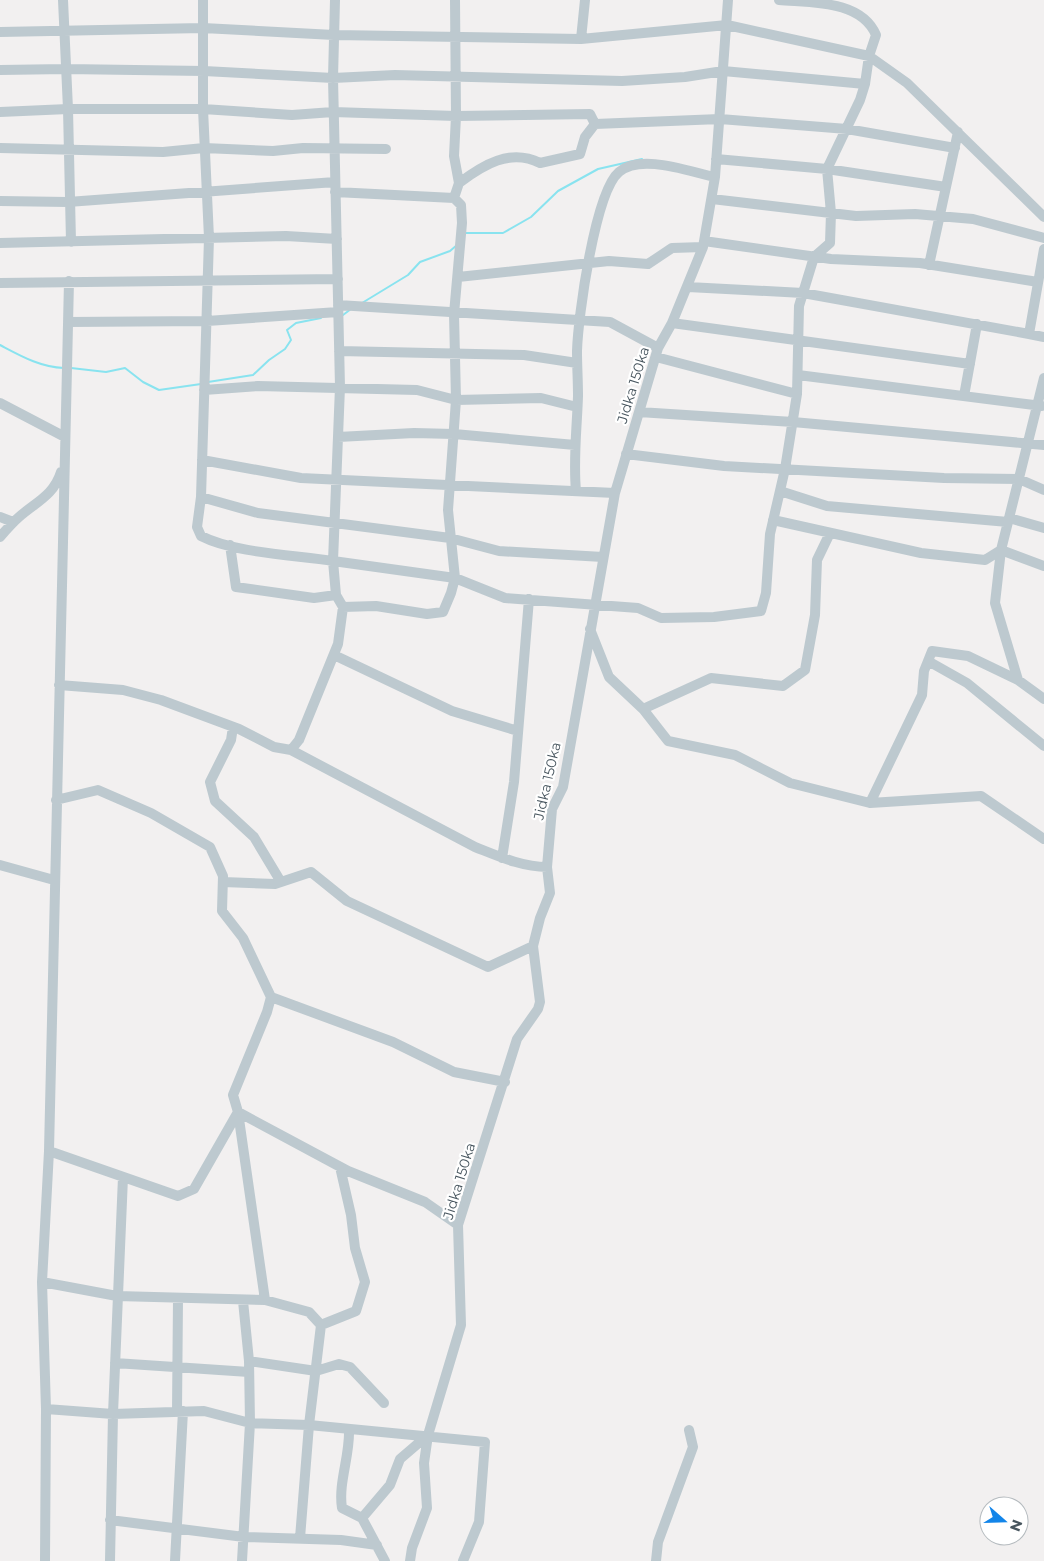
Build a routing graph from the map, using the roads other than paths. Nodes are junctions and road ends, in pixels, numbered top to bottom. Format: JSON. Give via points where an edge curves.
{"nodes":[{"id":1,"x":63,"y":0,"type":"edge"},
{"id":2,"x":202,"y":0,"type":"edge"},
{"id":3,"x":335,"y":0,"type":"edge"},
{"id":4,"x":455,"y":0,"type":"edge"},
{"id":5,"x":585,"y":0,"type":"edge"},
{"id":6,"x":728,"y":0,"type":"edge"},
{"id":7,"x":779,"y":0,"type":"edge"},
{"id":8,"x":843,"y":4,"type":"edge"},
{"id":9,"x":727,"y":26,"type":"junction"},
{"id":10,"x":203,"y":28,"type":"junction"},
{"id":11,"x":0,"y":32,"type":"edge"},
{"id":12,"x":64,"y":32,"type":"junction"},
{"id":13,"x":334,"y":35,"type":"junction"},
{"id":14,"x":455,"y":37,"type":"junction"},
{"id":15,"x":581,"y":39,"type":"junction"},
{"id":16,"x":868,"y":56,"type":"junction"},
{"id":17,"x":66,"y":69,"type":"junction"},
{"id":18,"x":0,"y":70,"type":"edge"},
{"id":19,"x":204,"y":71,"type":"junction"},
{"id":20,"x":724,"y":71,"type":"junction"},
{"id":21,"x":456,"y":76,"type":"junction"},
{"id":22,"x":333,"y":78,"type":"junction"},
{"id":23,"x":865,"y":84,"type":"junction"},
{"id":24,"x":68,"y":109,"type":"junction"},
{"id":25,"x":203,"y":109,"type":"junction"},
{"id":26,"x":0,"y":112,"type":"edge"},
{"id":27,"x":333,"y":112,"type":"junction"},
{"id":28,"x":456,"y":116,"type":"junction"},
{"id":29,"x":720,"y":119,"type":"junction"},
{"id":30,"x":595,"y":124,"type":"junction"},
{"id":31,"x":847,"y":129,"type":"junction"},
{"id":32,"x":958,"y":132,"type":"junction"},
{"id":33,"x":0,"y":148,"type":"edge"},
{"id":34,"x":204,"y":148,"type":"junction"},
{"id":35,"x":334,"y":148,"type":"junction"},
{"id":36,"x":955,"y":148,"type":"junction"},
{"id":37,"x":68,"y":149,"type":"junction"},
{"id":38,"x":386,"y":149,"type":"dead end"},
{"id":39,"x":716,"y":160,"type":"junction"},
{"id":40,"x":828,"y":170,"type":"junction"},
{"id":41,"x":715,"y":177,"type":"junction"},
{"id":42,"x":459,"y":183,"type":"junction"},
{"id":43,"x":335,"y":187,"type":"junction"},
{"id":44,"x":946,"y":187,"type":"junction"},
{"id":45,"x":205,"y":190,"type":"junction"},
{"id":46,"x":454,"y":198,"type":"junction"},
{"id":47,"x":712,"y":199,"type":"junction"},
{"id":48,"x":0,"y":201,"type":"edge"},
{"id":49,"x":68,"y":202,"type":"junction"},
{"id":50,"x":831,"y":214,"type":"junction"},
{"id":51,"x":940,"y":216,"type":"junction"},
{"id":52,"x":1044,"y":217,"type":"edge"},
{"id":53,"x":209,"y":238,"type":"junction"},
{"id":54,"x":1044,"y":238,"type":"edge"},
{"id":55,"x":337,"y":239,"type":"junction"},
{"id":56,"x":70,"y":242,"type":"junction"},
{"id":57,"x":0,"y":243,"type":"edge"},
{"id":58,"x":703,"y":244,"type":"junction"},
{"id":59,"x":1044,"y":249,"type":"edge"},
{"id":60,"x":814,"y":256,"type":"junction"},
{"id":61,"x":588,"y":264,"type":"junction"},
{"id":62,"x":929,"y":265,"type":"junction"},
{"id":63,"x":458,"y":277,"type":"junction"},
{"id":64,"x":338,"y":279,"type":"junction"},
{"id":65,"x":208,"y":280,"type":"junction"},
{"id":66,"x":69,"y":281,"type":"junction"},
{"id":67,"x":1038,"y":282,"type":"junction"},
{"id":68,"x":0,"y":283,"type":"edge"},
{"id":69,"x":688,"y":287,"type":"junction"},
{"id":70,"x":803,"y":293,"type":"junction"},
{"id":71,"x":338,"y":308,"type":"junction"},
{"id":72,"x":454,"y":314,"type":"junction"},
{"id":73,"x":581,"y":319,"type":"junction"},
{"id":74,"x":207,"y":321,"type":"junction"},
{"id":75,"x":68,"y":322,"type":"junction"},
{"id":76,"x":672,"y":323,"type":"junction"},
{"id":77,"x":977,"y":324,"type":"junction"},
{"id":78,"x":1030,"y":334,"type":"junction"},
{"id":79,"x":1044,"y":337,"type":"edge"},
{"id":80,"x":798,"y":342,"type":"junction"},
{"id":81,"x":340,"y":351,"type":"junction"},
{"id":82,"x":657,"y":352,"type":"junction"},
{"id":83,"x":456,"y":354,"type":"junction"},
{"id":84,"x":577,"y":363,"type":"junction"},
{"id":85,"x":970,"y":364,"type":"junction"},
{"id":86,"x":798,"y":375,"type":"junction"},
{"id":87,"x":1044,"y":378,"type":"edge"},
{"id":88,"x":340,"y":387,"type":"junction"},
{"id":89,"x":204,"y":390,"type":"junction"},
{"id":90,"x":797,"y":394,"type":"junction"},
{"id":91,"x":964,"y":396,"type":"junction"},
{"id":92,"x":456,"y":400,"type":"junction"},
{"id":93,"x":0,"y":404,"type":"edge"},
{"id":94,"x":1041,"y":406,"type":"edge"},
{"id":95,"x":577,"y":407,"type":"junction"},
{"id":96,"x":639,"y":412,"type":"junction"},
{"id":97,"x":793,"y":422,"type":"junction"},
{"id":98,"x":454,"y":434,"type":"junction"},
{"id":99,"x":65,"y":436,"type":"junction"},
{"id":100,"x":338,"y":437,"type":"junction"},
{"id":101,"x":1028,"y":444,"type":"junction"},
{"id":102,"x":575,"y":445,"type":"junction"},
{"id":103,"x":1044,"y":445,"type":"edge"},
{"id":104,"x":626,"y":454,"type":"junction"},
{"id":105,"x":202,"y":460,"type":"junction"},
{"id":106,"x":64,"y":462,"type":"junction"},
{"id":107,"x":785,"y":469,"type":"junction"},
{"id":108,"x":337,"y":478,"type":"junction"},
{"id":109,"x":1019,"y":479,"type":"junction"},
{"id":110,"x":449,"y":485,"type":"junction"},
{"id":111,"x":780,"y":490,"type":"junction"},
{"id":112,"x":1044,"y":490,"type":"edge"},
{"id":113,"x":576,"y":491,"type":"junction"},
{"id":114,"x":615,"y":492,"type":"junction"},
{"id":115,"x":201,"y":497,"type":"junction"},
{"id":116,"x":0,"y":517,"type":"edge"},
{"id":117,"x":773,"y":520,"type":"junction"},
{"id":118,"x":1009,"y":520,"type":"junction"},
{"id":119,"x":13,"y":522,"type":"junction"},
{"id":120,"x":335,"y":522,"type":"junction"},
{"id":121,"x":1044,"y":528,"type":"edge"},
{"id":122,"x":830,"y":532,"type":"junction"},
{"id":123,"x":0,"y":537,"type":"edge"},
{"id":124,"x":450,"y":538,"type":"junction"},
{"id":125,"x":230,"y":546,"type":"junction"},
{"id":126,"x":1002,"y":550,"type":"junction"},
{"id":127,"x":603,"y":557,"type":"junction"},
{"id":128,"x":333,"y":561,"type":"junction"},
{"id":129,"x":1044,"y":566,"type":"edge"},
{"id":130,"x":455,"y":578,"type":"junction"},
{"id":131,"x":336,"y":594,"type":"junction"},
{"id":132,"x":529,"y":599,"type":"junction"},
{"id":133,"x":594,"y":603,"type":"junction"},
{"id":134,"x":343,"y":607,"type":"junction"},
{"id":135,"x":590,"y":630,"type":"junction"},
{"id":136,"x":334,"y":655,"type":"junction"},
{"id":137,"x":928,"y":661,"type":"junction"},
{"id":138,"x":1018,"y":680,"type":"junction"},
{"id":139,"x":59,"y":685,"type":"junction"},
{"id":140,"x":1044,"y":699,"type":"edge"},
{"id":141,"x":643,"y":709,"type":"junction"},
{"id":142,"x":233,"y":726,"type":"junction"},
{"id":143,"x":518,"y":731,"type":"junction"},
{"id":144,"x":1044,"y":746,"type":"edge"},
{"id":145,"x":291,"y":750,"type":"junction"},
{"id":146,"x":56,"y":800,"type":"junction"},
{"id":147,"x":870,"y":803,"type":"junction"},
{"id":148,"x":1044,"y":839,"type":"edge"},
{"id":149,"x":502,"y":858,"type":"junction"},
{"id":150,"x":0,"y":865,"type":"edge"},
{"id":151,"x":547,"y":866,"type":"junction"},
{"id":152,"x":54,"y":880,"type":"junction"},
{"id":153,"x":223,"y":882,"type":"junction"},
{"id":154,"x":281,"y":882,"type":"junction"},
{"id":155,"x":533,"y":946,"type":"junction"},
{"id":156,"x":271,"y":997,"type":"junction"},
{"id":157,"x":505,"y":1082,"type":"junction"},
{"id":158,"x":238,"y":1112,"type":"junction"},
{"id":159,"x":49,"y":1151,"type":"junction"},
{"id":160,"x":340,"y":1167,"type":"junction"},
{"id":161,"x":124,"y":1177,"type":"junction"},
{"id":162,"x":458,"y":1225,"type":"junction"},
{"id":163,"x":42,"y":1282,"type":"junction"},
{"id":164,"x":117,"y":1296,"type":"junction"},
{"id":165,"x":178,"y":1299,"type":"junction"},
{"id":166,"x":265,"y":1300,"type":"junction"},
{"id":167,"x":243,"y":1301,"type":"junction"},
{"id":168,"x":321,"y":1325,"type":"junction"},
{"id":169,"x":115,"y":1363,"type":"junction"},
{"id":170,"x":177,"y":1367,"type":"junction"},
{"id":171,"x":249,"y":1367,"type":"junction"},
{"id":172,"x":316,"y":1371,"type":"junction"},
{"id":173,"x":384,"y":1403,"type":"dead end"},
{"id":174,"x":46,"y":1409,"type":"junction"},
{"id":175,"x":180,"y":1411,"type":"junction"},
{"id":176,"x":112,"y":1414,"type":"junction"},
{"id":177,"x":250,"y":1423,"type":"junction"},
{"id":178,"x":309,"y":1425,"type":"junction"},
{"id":179,"x":349,"y":1430,"type":"junction"},
{"id":180,"x":689,"y":1430,"type":"dead end"},
{"id":181,"x":428,"y":1435,"type":"junction"},
{"id":182,"x":362,"y":1518,"type":"junction"},
{"id":183,"x":110,"y":1520,"type":"junction"},
{"id":184,"x":177,"y":1529,"type":"junction"},
{"id":185,"x":244,"y":1536,"type":"junction"},
{"id":186,"x":300,"y":1538,"type":"junction"},
{"id":187,"x":377,"y":1545,"type":"junction"},
{"id":188,"x":45,"y":1561,"type":"edge"},
{"id":189,"x":110,"y":1561,"type":"edge"},
{"id":190,"x":175,"y":1561,"type":"edge"},
{"id":191,"x":242,"y":1561,"type":"edge"},
{"id":192,"x":385,"y":1561,"type":"edge"},
{"id":193,"x":410,"y":1561,"type":"edge"},
{"id":194,"x":465,"y":1561,"type":"edge"},
{"id":195,"x":656,"y":1561,"type":"edge"}],
"edges":[{"from":1,"to":12,"type":"street"},
{"from":2,"to":10,"type":"street"},
{"from":3,"to":13,"type":"street"},
{"from":4,"to":14,"type":"street"},
{"from":5,"to":15,"type":"street"},
{"from":6,"to":9,"type":"street","name":"Jidka 150ka"},
{"from":7,"to":8,"type":"street"},
{"from":8,"to":16,"type":"street","via":[[866,18],[872,26],[876,35]]},
{"from":9,"to":15,"type":"street"},
{"from":9,"to":16,"type":"street"},
{"from":9,"to":20,"type":"street","name":"Jidka 150ka"},
{"from":10,"to":12,"type":"street"},
{"from":10,"to":13,"type":"street"},
{"from":10,"to":19,"type":"street"},
{"from":11,"to":12,"type":"street"},
{"from":12,"to":17,"type":"street"},
{"from":13,"to":14,"type":"street"},
{"from":13,"to":22,"type":"street"},
{"from":14,"to":15,"type":"street"},
{"from":14,"to":21,"type":"street"},
{"from":16,"to":23,"type":"street"},
{"from":16,"to":32,"type":"street","via":[[907,84]]},
{"from":17,"to":18,"type":"street"},
{"from":17,"to":19,"type":"street"},
{"from":17,"to":24,"type":"street"},
{"from":19,"to":22,"type":"street"},
{"from":19,"to":25,"type":"street"},
{"from":20,"to":21,"type":"street","via":[[622,81]]},
{"from":20,"to":23,"type":"street"},
{"from":20,"to":29,"type":"street","name":"Jidka 150ka"},
{"from":21,"to":22,"type":"street"},
{"from":21,"to":28,"type":"street"},
{"from":22,"to":27,"type":"street"},
{"from":23,"to":31,"type":"street"},
{"from":24,"to":25,"type":"street"},
{"from":24,"to":26,"type":"street"},
{"from":24,"to":37,"type":"street"},
{"from":25,"to":27,"type":"street","via":[[292,115]]},
{"from":25,"to":34,"type":"street"},
{"from":27,"to":28,"type":"street"},
{"from":27,"to":35,"type":"street"},
{"from":28,"to":30,"type":"street","via":[[590,114]]},
{"from":28,"to":42,"type":"street","via":[[454,156]]},
{"from":29,"to":30,"type":"street"},
{"from":29,"to":31,"type":"street"},
{"from":29,"to":39,"type":"street","name":"Jidka 150ka"},
{"from":30,"to":42,"type":"street","via":[[585,136],[580,154],[540,164],[527,157],[515,157],[484,165]]},
{"from":31,"to":36,"type":"street"},
{"from":31,"to":40,"type":"street"},
{"from":32,"to":36,"type":"street"},
{"from":32,"to":52,"type":"street"},
{"from":33,"to":37,"type":"street"},
{"from":34,"to":35,"type":"street","via":[[273,151]]},
{"from":34,"to":37,"type":"street","via":[[163,152]]},
{"from":34,"to":45,"type":"street"},
{"from":35,"to":38,"type":"street"},
{"from":35,"to":43,"type":"street"},
{"from":36,"to":44,"type":"street"},
{"from":37,"to":49,"type":"street"},
{"from":39,"to":40,"type":"street"},
{"from":39,"to":41,"type":"street","name":"Jidka 150ka"},
{"from":40,"to":44,"type":"street"},
{"from":40,"to":50,"type":"street"},
{"from":41,"to":47,"type":"street","name":"Jidka 150ka"},
{"from":41,"to":61,"type":"street","via":[[643,163],[619,172],[607,188]]},
{"from":42,"to":46,"type":"street"},
{"from":43,"to":45,"type":"street"},
{"from":43,"to":46,"type":"street"},
{"from":43,"to":55,"type":"street"},
{"from":44,"to":51,"type":"street"},
{"from":45,"to":49,"type":"street"},
{"from":45,"to":53,"type":"street"},
{"from":46,"to":63,"type":"street","via":[[461,205],[462,223]]},
{"from":47,"to":50,"type":"street"},
{"from":47,"to":58,"type":"street","name":"Jidka 150ka"},
{"from":48,"to":49,"type":"street"},
{"from":49,"to":56,"type":"street"},
{"from":50,"to":51,"type":"street"},
{"from":50,"to":60,"type":"street","via":[[830,243]]},
{"from":51,"to":54,"type":"street","via":[[973,219]]},
{"from":51,"to":62,"type":"street"},
{"from":53,"to":55,"type":"street","via":[[286,236]]},
{"from":53,"to":56,"type":"street"},
{"from":53,"to":65,"type":"street"},
{"from":55,"to":64,"type":"street"},
{"from":56,"to":57,"type":"street"},
{"from":58,"to":60,"type":"street"},
{"from":58,"to":61,"type":"street","via":[[672,248],[648,264],[609,261]]},
{"from":58,"to":69,"type":"street","name":"Jidka 150ka"},
{"from":59,"to":67,"type":"street"},
{"from":60,"to":62,"type":"street"},
{"from":60,"to":70,"type":"street"},
{"from":61,"to":63,"type":"street"},
{"from":61,"to":73,"type":"street"},
{"from":62,"to":67,"type":"street"},
{"from":63,"to":72,"type":"street"},
{"from":64,"to":65,"type":"street"},
{"from":64,"to":71,"type":"street"},
{"from":65,"to":66,"type":"street"},
{"from":65,"to":74,"type":"street"},
{"from":66,"to":68,"type":"street"},
{"from":66,"to":75,"type":"street"},
{"from":67,"to":78,"type":"street"},
{"from":69,"to":70,"type":"street"},
{"from":69,"to":76,"type":"street","name":"Jidka 150ka"},
{"from":70,"to":77,"type":"street"},
{"from":70,"to":80,"type":"street","via":[[799,306]]},
{"from":71,"to":72,"type":"street"},
{"from":71,"to":74,"type":"street"},
{"from":71,"to":81,"type":"street"},
{"from":72,"to":73,"type":"street"},
{"from":72,"to":83,"type":"street"},
{"from":73,"to":82,"type":"street","via":[[610,322]]},
{"from":73,"to":84,"type":"street"},
{"from":74,"to":75,"type":"street"},
{"from":74,"to":89,"type":"street"},
{"from":75,"to":99,"type":"street"},
{"from":76,"to":80,"type":"street"},
{"from":76,"to":82,"type":"street","name":"Jidka 150ka"},
{"from":77,"to":78,"type":"street"},
{"from":77,"to":85,"type":"street"},
{"from":78,"to":79,"type":"street"},
{"from":80,"to":85,"type":"street"},
{"from":80,"to":86,"type":"street"},
{"from":81,"to":83,"type":"street"},
{"from":81,"to":88,"type":"street"},
{"from":82,"to":90,"type":"street"},
{"from":82,"to":96,"type":"street","name":"Jidka 150ka"},
{"from":83,"to":84,"type":"street","via":[[524,355]]},
{"from":83,"to":92,"type":"street"},
{"from":84,"to":95,"type":"street"},
{"from":85,"to":91,"type":"street"},
{"from":86,"to":90,"type":"street"},
{"from":86,"to":91,"type":"street"},
{"from":87,"to":94,"type":"street"},
{"from":88,"to":89,"type":"street","via":[[258,386]]},
{"from":88,"to":92,"type":"street","via":[[417,390]]},
{"from":88,"to":100,"type":"street"},
{"from":89,"to":105,"type":"street"},
{"from":90,"to":97,"type":"street"},
{"from":91,"to":94,"type":"street"},
{"from":92,"to":95,"type":"street","via":[[540,398]]},
{"from":92,"to":98,"type":"street"},
{"from":93,"to":99,"type":"street"},
{"from":94,"to":101,"type":"street"},
{"from":95,"to":102,"type":"street"},
{"from":96,"to":97,"type":"street"},
{"from":96,"to":104,"type":"street","name":"Jidka 150ka"},
{"from":97,"to":101,"type":"street"},
{"from":97,"to":107,"type":"street"},
{"from":98,"to":100,"type":"street"},
{"from":98,"to":102,"type":"street"},
{"from":98,"to":110,"type":"street"},
{"from":99,"to":106,"type":"street"},
{"from":100,"to":108,"type":"street"},
{"from":101,"to":103,"type":"street"},
{"from":101,"to":109,"type":"street"},
{"from":102,"to":113,"type":"street"},
{"from":104,"to":107,"type":"street","via":[[724,466]]},
{"from":104,"to":114,"type":"street","name":"Jidka 150ka"},
{"from":105,"to":108,"type":"street","via":[[301,478]]},
{"from":105,"to":115,"type":"street"},
{"from":106,"to":119,"type":"street","via":[[58,483],[48,495]]},
{"from":106,"to":139,"type":"street"},
{"from":107,"to":109,"type":"street"},
{"from":107,"to":111,"type":"street"},
{"from":108,"to":110,"type":"street"},
{"from":108,"to":120,"type":"street"},
{"from":109,"to":112,"type":"street"},
{"from":109,"to":118,"type":"street"},
{"from":110,"to":113,"type":"street"},
{"from":110,"to":124,"type":"street"},
{"from":111,"to":117,"type":"street"},
{"from":111,"to":118,"type":"street","via":[[827,506]]},
{"from":113,"to":114,"type":"street"},
{"from":114,"to":127,"type":"street","name":"Jidka 150ka"},
{"from":115,"to":120,"type":"street","via":[[258,513]]},
{"from":115,"to":125,"type":"street","via":[[198,527],[201,536]]},
{"from":116,"to":119,"type":"street"},
{"from":117,"to":122,"type":"street"},
{"from":117,"to":133,"type":"street","via":[[766,593],[761,611],[714,617],[661,618],[638,608]]},
{"from":118,"to":121,"type":"street"},
{"from":118,"to":126,"type":"street"},
{"from":119,"to":123,"type":"street"},
{"from":120,"to":124,"type":"street"},
{"from":120,"to":128,"type":"street"},
{"from":122,"to":126,"type":"street","via":[[921,553],[985,560]]},
{"from":122,"to":141,"type":"street","via":[[817,560],[815,615],[805,670],[783,686],[711,678]]},
{"from":124,"to":127,"type":"street","via":[[499,551]]},
{"from":124,"to":130,"type":"street"},
{"from":125,"to":128,"type":"street"},
{"from":125,"to":131,"type":"street","via":[[236,587],[314,598]]},
{"from":126,"to":129,"type":"street"},
{"from":126,"to":138,"type":"street","via":[[995,604]]},
{"from":127,"to":133,"type":"street","name":"Jidka 150ka"},
{"from":128,"to":130,"type":"street"},
{"from":128,"to":131,"type":"street"},
{"from":130,"to":132,"type":"street","via":[[505,598]]},
{"from":130,"to":134,"type":"street","via":[[443,612],[428,614],[376,606]]},
{"from":131,"to":134,"type":"street"},
{"from":132,"to":133,"type":"street"},
{"from":132,"to":143,"type":"street"},
{"from":133,"to":135,"type":"street","name":"Jidka 150ka"},
{"from":134,"to":136,"type":"street"},
{"from":135,"to":141,"type":"street","via":[[609,677]]},
{"from":135,"to":151,"type":"street","name":"Jidka 150ka","via":[[563,787],[552,810]]},
{"from":136,"to":143,"type":"street","via":[[452,711]]},
{"from":136,"to":145,"type":"street","via":[[299,740]]},
{"from":137,"to":138,"type":"street","via":[[932,651],[968,656]]},
{"from":137,"to":144,"type":"street","via":[[967,683]]},
{"from":137,"to":147,"type":"street","via":[[922,695]]},
{"from":138,"to":140,"type":"street"},
{"from":139,"to":142,"type":"street","via":[[123,690]]},
{"from":139,"to":146,"type":"street"},
{"from":141,"to":147,"type":"street","via":[[668,740],[735,755],[790,783]]},
{"from":142,"to":145,"type":"street","via":[[274,747]]},
{"from":142,"to":154,"type":"street","via":[[231,740],[210,782],[216,801],[254,837]]},
{"from":143,"to":149,"type":"street"},
{"from":145,"to":149,"type":"street"},
{"from":146,"to":152,"type":"street"},
{"from":146,"to":153,"type":"street","via":[[98,790],[151,813],[210,847]]},
{"from":147,"to":148,"type":"street","via":[[981,796]]},
{"from":149,"to":151,"type":"street","via":[[532,866]]},
{"from":150,"to":152,"type":"street"},
{"from":151,"to":155,"type":"street","name":"Jidka 150ka","via":[[550,893]]},
{"from":152,"to":159,"type":"street"},
{"from":153,"to":154,"type":"street"},
{"from":153,"to":156,"type":"street","via":[[222,911],[243,938]]},
{"from":154,"to":155,"type":"street","via":[[311,872],[347,901],[488,967]]},
{"from":155,"to":157,"type":"street","name":"Jidka 150ka","via":[[540,1002],[519,1034]]},
{"from":156,"to":157,"type":"street","via":[[394,1042],[454,1072]]},
{"from":156,"to":158,"type":"street","via":[[233,1094]]},
{"from":157,"to":162,"type":"street","name":"Jidka 150ka"},
{"from":158,"to":160,"type":"street"},
{"from":158,"to":161,"type":"street","via":[[194,1189],[178,1196]]},
{"from":158,"to":166,"type":"street"},
{"from":159,"to":161,"type":"street"},
{"from":159,"to":163,"type":"street"},
{"from":160,"to":162,"type":"street","via":[[425,1202]]},
{"from":160,"to":168,"type":"street","via":[[355,1248],[365,1282],[356,1311]]},
{"from":161,"to":164,"type":"street"},
{"from":162,"to":181,"type":"street","name":"Jidka 150ka","via":[[462,1325]]},
{"from":163,"to":164,"type":"street"},
{"from":163,"to":174,"type":"street"},
{"from":164,"to":165,"type":"street"},
{"from":164,"to":169,"type":"street"},
{"from":165,"to":167,"type":"street"},
{"from":165,"to":170,"type":"street"},
{"from":166,"to":167,"type":"street"},
{"from":166,"to":168,"type":"street","via":[[308,1312]]},
{"from":167,"to":171,"type":"street"},
{"from":168,"to":172,"type":"street"},
{"from":169,"to":170,"type":"street"},
{"from":169,"to":176,"type":"street"},
{"from":170,"to":171,"type":"street"},
{"from":170,"to":175,"type":"street"},
{"from":171,"to":172,"type":"street"},
{"from":171,"to":177,"type":"street"},
{"from":172,"to":173,"type":"street","via":[[339,1364],[350,1367]]},
{"from":172,"to":178,"type":"street"},
{"from":174,"to":176,"type":"street"},
{"from":174,"to":188,"type":"street"},
{"from":175,"to":176,"type":"street"},
{"from":175,"to":177,"type":"street","via":[[214,1412]]},
{"from":175,"to":184,"type":"street"},
{"from":176,"to":183,"type":"street"},
{"from":177,"to":178,"type":"street"},
{"from":177,"to":185,"type":"street"},
{"from":178,"to":179,"type":"street"},
{"from":178,"to":186,"type":"street"},
{"from":179,"to":181,"type":"street"},
{"from":179,"to":182,"type":"street","via":[[342,1508]]},
{"from":180,"to":195,"type":"street","via":[[693,1447],[658,1542]]},
{"from":181,"to":182,"type":"street","via":[[400,1459],[390,1485]]},
{"from":181,"to":193,"type":"street","name":"Jidka 150ka","via":[[424,1463],[428,1508]]},
{"from":181,"to":194,"type":"street","via":[[485,1442],[479,1522]]},
{"from":182,"to":187,"type":"street"},
{"from":183,"to":184,"type":"street"},
{"from":183,"to":189,"type":"street"},
{"from":184,"to":185,"type":"street"},
{"from":184,"to":190,"type":"street"},
{"from":185,"to":186,"type":"street"},
{"from":185,"to":191,"type":"street"},
{"from":186,"to":187,"type":"street"},
{"from":187,"to":192,"type":"street"}]}
